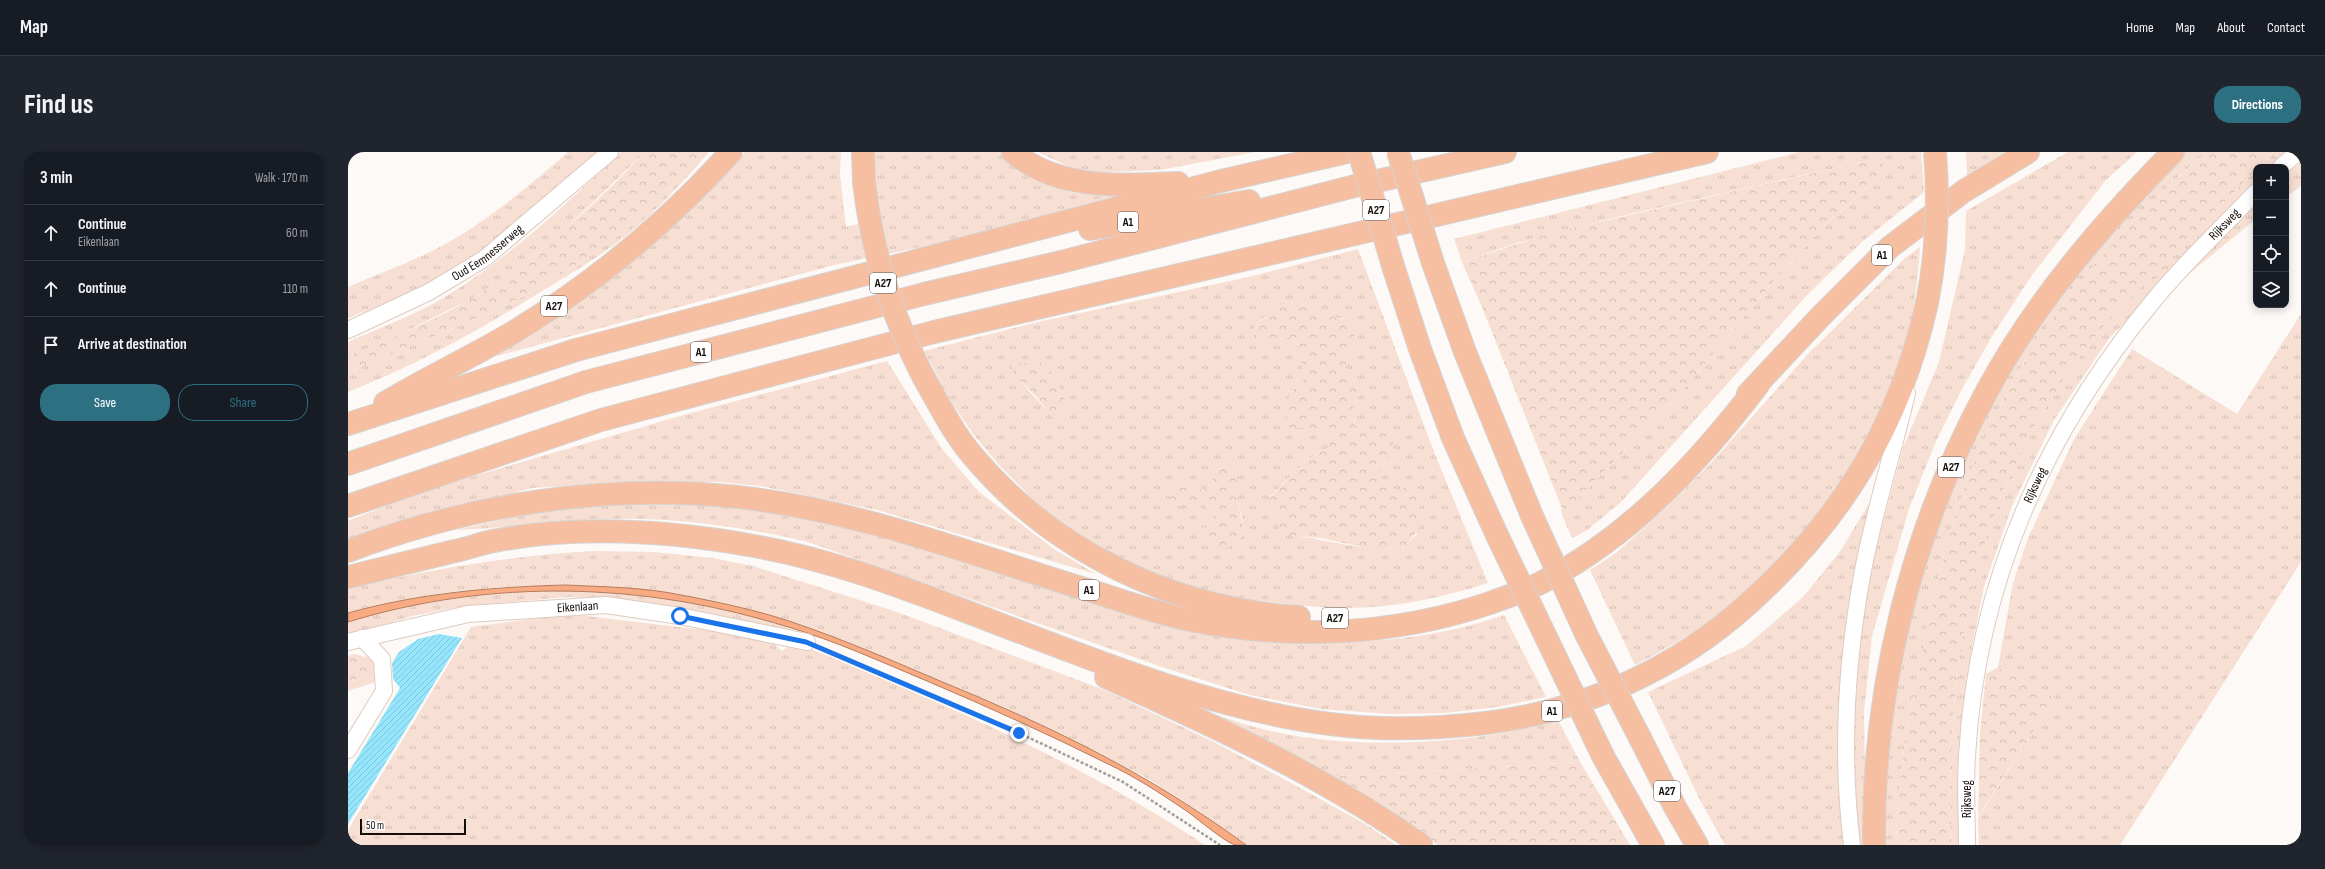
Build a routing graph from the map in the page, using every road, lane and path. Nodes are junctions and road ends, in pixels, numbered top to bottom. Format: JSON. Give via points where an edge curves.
{"nodes":[{"id":1,"x":610,"y":152,"type":"edge"},
{"id":2,"x":731,"y":152,"type":"edge"},
{"id":3,"x":863,"y":152,"type":"edge"},
{"id":4,"x":1013,"y":152,"type":"edge"},
{"id":5,"x":1347,"y":152,"type":"edge"},
{"id":6,"x":1359,"y":152,"type":"edge"},
{"id":7,"x":1398,"y":152,"type":"edge"},
{"id":8,"x":1506,"y":152,"type":"edge"},
{"id":9,"x":1707,"y":152,"type":"edge"},
{"id":10,"x":1935,"y":152,"type":"edge"},
{"id":11,"x":2028,"y":152,"type":"edge"},
{"id":12,"x":2173,"y":152,"type":"edge"},
{"id":13,"x":2298,"y":152,"type":"edge"},
{"id":14,"x":2284,"y":164,"type":"edge"},
{"id":15,"x":1217,"y":182,"type":"junction"},
{"id":16,"x":1355,"y":186,"type":"junction"},
{"id":17,"x":2253,"y":195,"type":"edge"},
{"id":18,"x":902,"y":265,"type":"junction"},
{"id":19,"x":348,"y":330,"type":"edge"},
{"id":20,"x":1920,"y":335,"type":"junction"},
{"id":21,"x":1758,"y":384,"type":"junction"},
{"id":22,"x":349,"y":424,"type":"edge"},
{"id":23,"x":348,"y":464,"type":"edge"},
{"id":24,"x":348,"y":506,"type":"edge"},
{"id":25,"x":348,"y":551,"type":"edge"},
{"id":26,"x":348,"y":577,"type":"edge"},
{"id":27,"x":1018,"y":631,"type":"junction"},
{"id":28,"x":355,"y":640,"type":"edge"},
{"id":29,"x":806,"y":642,"type":"joint"},
{"id":30,"x":348,"y":750,"type":"edge"},
{"id":31,"x":1220,"y":845,"type":"edge"},
{"id":32,"x":1421,"y":845,"type":"edge"},
{"id":33,"x":1653,"y":845,"type":"edge"},
{"id":34,"x":1697,"y":845,"type":"edge"},
{"id":35,"x":1852,"y":845,"type":"edge"},
{"id":36,"x":1874,"y":845,"type":"edge"},
{"id":37,"x":1967,"y":845,"type":"edge"}],
"edges":[{"from":1,"to":19,"type":"street","name":"Oud Eemnesserweg","via":[[484,259],[429,292]]},
{"from":2,"to":22,"type":"highway","number":"A27","via":[[676,209],[595,277],[517,330]]},
{"from":3,"to":21,"type":"highway","number":"A27","bridge":true,"via":[[864,182],[872,241],[882,280],[907,346],[949,423],[971,454],[993,478],[1045,525],[1105,564],[1182,596],[1219,606],[1280,615],[1384,617],[1446,608],[1494,594],[1538,575],[1612,529],[1684,461]]},
{"from":4,"to":15,"type":"highway","number":"A1","via":[[1044,171],[1076,181],[1112,185]]},
{"from":5,"to":15,"type":"highway","number":"A1"},
{"from":6,"to":33,"type":"highway","number":"A27","bridge":true,"via":[[1420,350],[1453,438],[1603,756]]},
{"from":7,"to":34,"type":"highway","number":"A27","bridge":true,"via":[[1433,263],[1465,352],[1532,516],[1587,636]]},
{"from":8,"to":16,"type":"highway","number":"A1"},
{"from":9,"to":24,"type":"highway","via":[[934,332],[600,420]]},
{"from":10,"to":20,"type":"highway","number":"A1","bridge":true,"via":[[1937,228],[1932,279]]},
{"from":11,"to":21,"type":"highway","number":"A1","via":[[1964,191],[1890,246]]},
{"from":12,"to":36,"type":"highway","number":"A27","via":[[2129,196],[2074,260],[2030,322],[1987,391],[1954,458],[1913,570],[1891,661],[1877,763]]},
{"from":13,"to":14,"type":"street"},
{"from":15,"to":18,"type":"highway","number":"A1"},
{"from":16,"to":18,"type":"highway","number":"A1","via":[[1215,205]]},
{"from":16,"to":23,"type":"highway","number":"A1","via":[[586,382]]},
{"from":17,"to":37,"type":"street","name":"Rijksweg","via":[[2154,300],[2107,363],[2054,444],[2026,501],[2000,571],[1974,692],[1967,756]]},
{"from":18,"to":22,"type":"highway","number":"A1","via":[[576,350]]},
{"from":20,"to":27,"type":"highway","number":"A1","via":[[1908,375],[1876,448],[1807,547],[1779,577],[1708,637],[1655,671],[1598,696],[1549,712],[1511,720],[1426,728],[1330,724],[1283,716],[1199,694],[1149,679]]},
{"from":20,"to":35,"type":"street","via":[[1894,452],[1874,520],[1854,631],[1848,684],[1846,753]]},
{"from":21,"to":25,"type":"highway","number":"A1","via":[[1711,444],[1659,497],[1623,530],[1570,567],[1543,583],[1481,606],[1442,617],[1354,631],[1292,631],[1195,621],[911,534],[800,507],[740,497],[661,492],[595,495],[540,502],[489,510],[382,538]]},
{"from":26,"to":27,"type":"highway","number":"A1","via":[[498,540],[549,535],[645,532],[748,545],[792,554],[916,592]]},
{"from":27,"to":32,"type":"highway","number":"A1","via":[[1102,676],[1251,744],[1355,801]]},
{"from":28,"to":29,"type":"street","name":"Eikenlaan","via":[[468,614],[606,605],[680,616]]},
{"from":28,"to":30,"type":"street","via":[[382,659],[384,691]]},
{"from":29,"to":31,"type":"path","via":[[1019,733],[1123,782]]}]}
